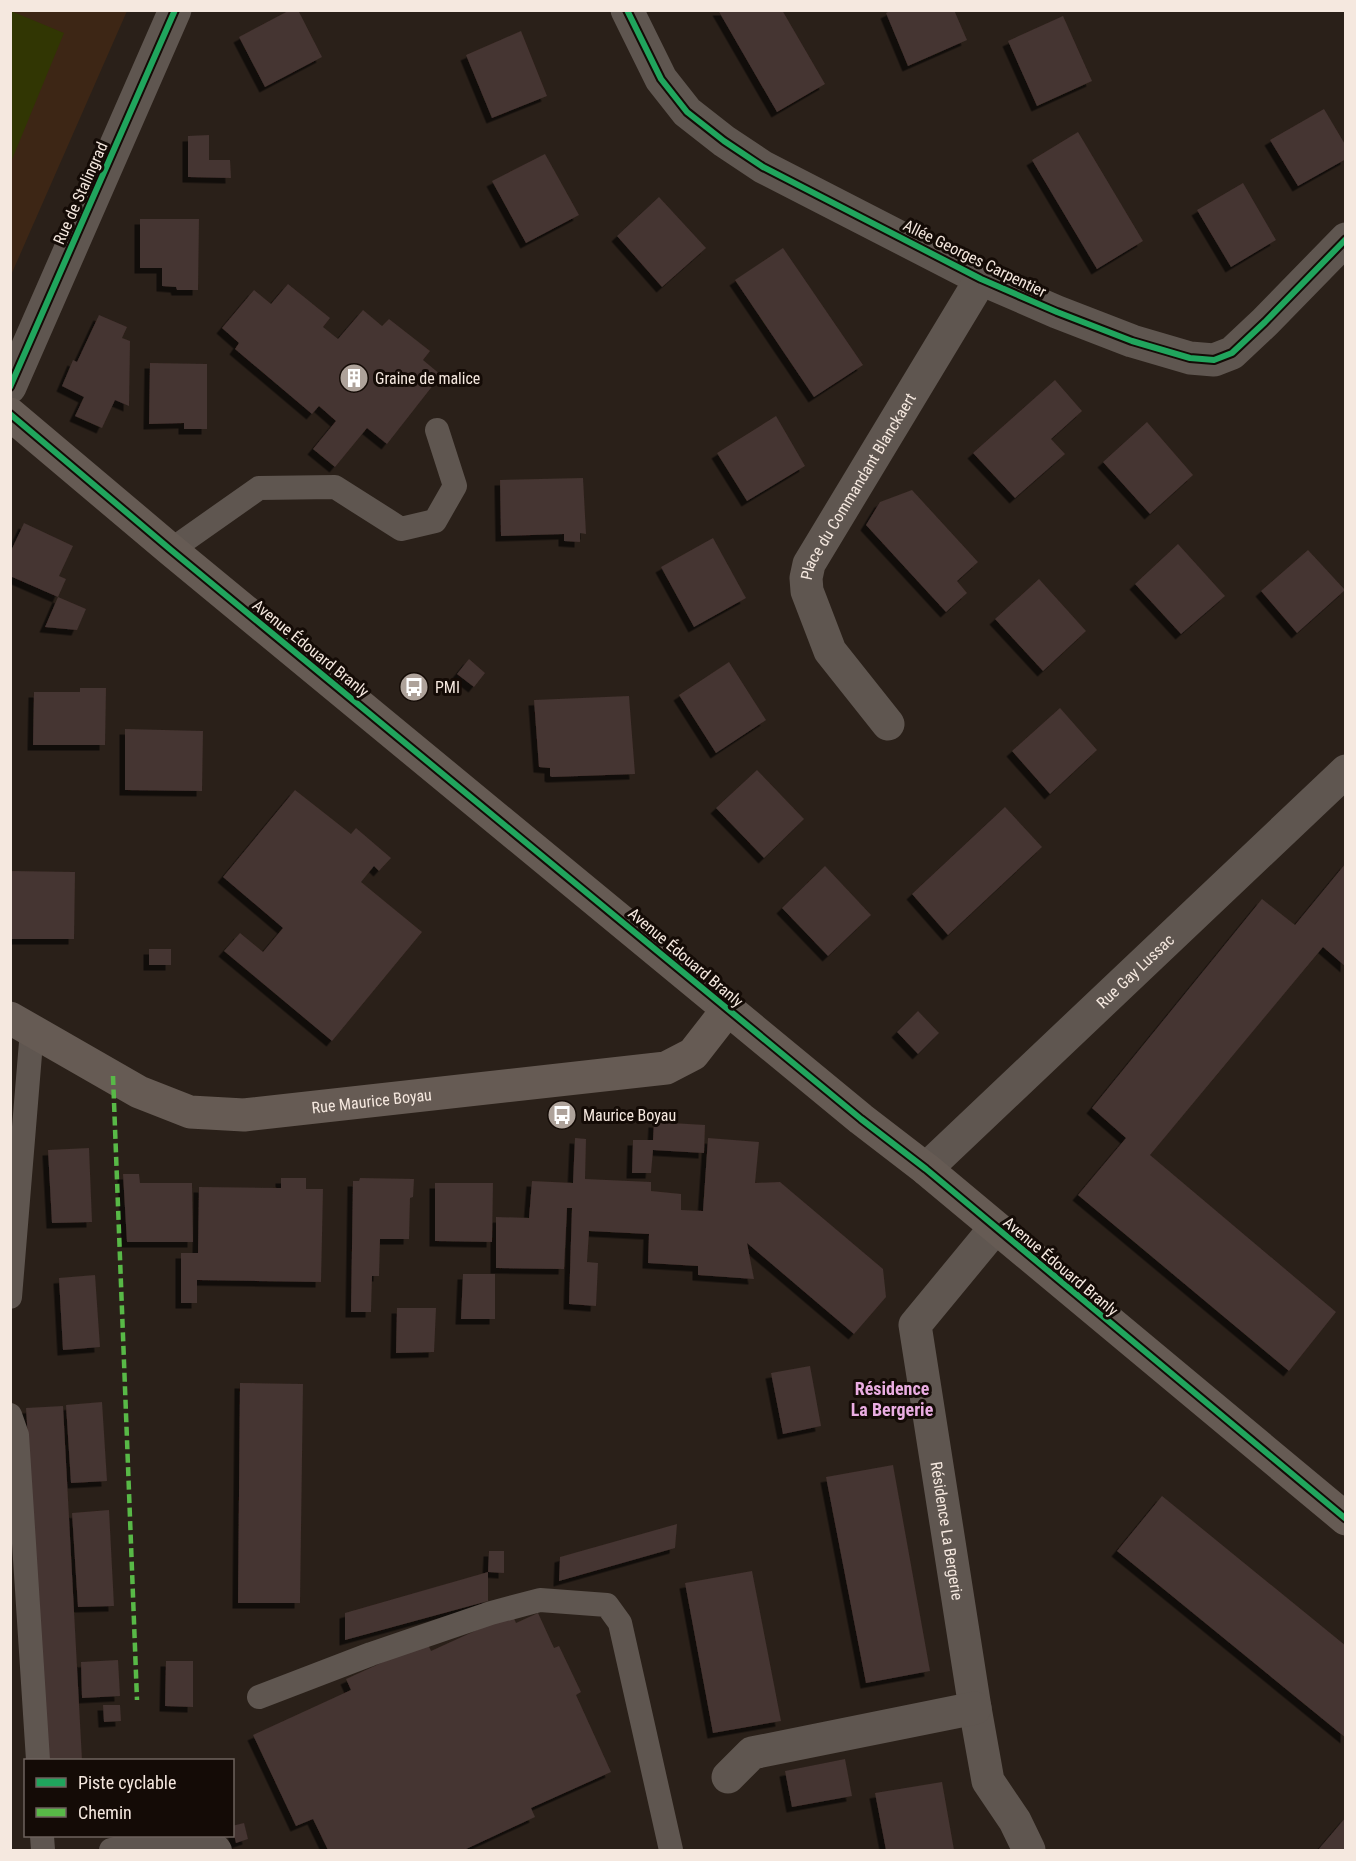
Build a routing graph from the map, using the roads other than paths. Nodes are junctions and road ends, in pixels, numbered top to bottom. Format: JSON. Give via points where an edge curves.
{"nodes":[{"id":1,"x":175,"y":10,"type":"edge"},
{"id":2,"x":627,"y":10,"type":"edge"},
{"id":3,"x":1346,"y":239,"type":"edge"},
{"id":4,"x":981,"y":279,"type":"junction"},
{"id":5,"x":10,"y":387,"type":"edge"},
{"id":6,"x":10,"y":414,"type":"edge"},
{"id":7,"x":436,"y":430,"type":"dead end"},
{"id":8,"x":171,"y":550,"type":"junction"},
{"id":9,"x":888,"y":724,"type":"dead end"},
{"id":10,"x":1346,"y":771,"type":"edge"},
{"id":11,"x":728,"y":1009,"type":"junction"},
{"id":12,"x":21,"y":1024,"type":"edge"},
{"id":13,"x":926,"y":1170,"type":"junction"},
{"id":14,"x":995,"y":1228,"type":"junction"},
{"id":15,"x":10,"y":1297,"type":"edge"},
{"id":16,"x":10,"y":1415,"type":"edge"},
{"id":17,"x":1346,"y":1519,"type":"edge"},
{"id":18,"x":259,"y":1697,"type":"dead end"},
{"id":19,"x":975,"y":1708,"type":"junction"},
{"id":20,"x":38,"y":1759,"type":"edge"},
{"id":21,"x":728,"y":1777,"type":"dead end"},
{"id":22,"x":111,"y":1851,"type":"edge"},
{"id":23,"x":220,"y":1851,"type":"edge"},
{"id":24,"x":671,"y":1851,"type":"edge"},
{"id":25,"x":1029,"y":1851,"type":"edge"}],
"edges":[{"from":1,"to":5,"type":"street","name":"Rue de Stalingrad"},
{"from":2,"to":4,"type":"street","name":"Allée Georges Carpentier","via":[[661,79],[687,112],[724,141],[763,167]]},
{"from":3,"to":4,"type":"street","name":"Allée Georges Carpentier","via":[[1232,353],[1214,360],[1190,358],[1132,341]]},
{"from":4,"to":9,"type":"street","name":"Place du Commandant Blanckaert","via":[[809,564],[806,578],[807,591],[830,651]]},
{"from":6,"to":8,"type":"street","name":"Avenue Édouard Branly"},
{"from":7,"to":8,"type":"lane","via":[[455,486],[435,521],[401,529],[335,487],[259,488]]},
{"from":8,"to":11,"type":"street","name":"Avenue Édouard Branly"},
{"from":10,"to":13,"type":"street","name":"Rue Gay Lussac"},
{"from":11,"to":12,"type":"street","name":"Rue Maurice Boyau","via":[[693,1054],[666,1068],[244,1115],[190,1112],[139,1092]]},
{"from":11,"to":13,"type":"street","name":"Avenue Édouard Branly"},
{"from":12,"to":15,"type":"lane"},
{"from":13,"to":14,"type":"street","name":"Avenue Édouard Branly"},
{"from":14,"to":17,"type":"street","name":"Avenue Édouard Branly"},
{"from":14,"to":19,"type":"street","name":"Résidence La Bergerie","via":[[915,1324]]},
{"from":16,"to":20,"type":"lane","via":[[18,1435]]},
{"from":18,"to":24,"type":"lane","via":[[371,1654],[540,1599],[607,1605],[620,1623]]},
{"from":19,"to":21,"type":"street","via":[[752,1753]]},
{"from":19,"to":25,"type":"street","name":"Résidence La Bergerie","via":[[988,1781],[1015,1821]]},
{"from":22,"to":23,"type":"lane","via":[[141,1842],[218,1847]]}]}
